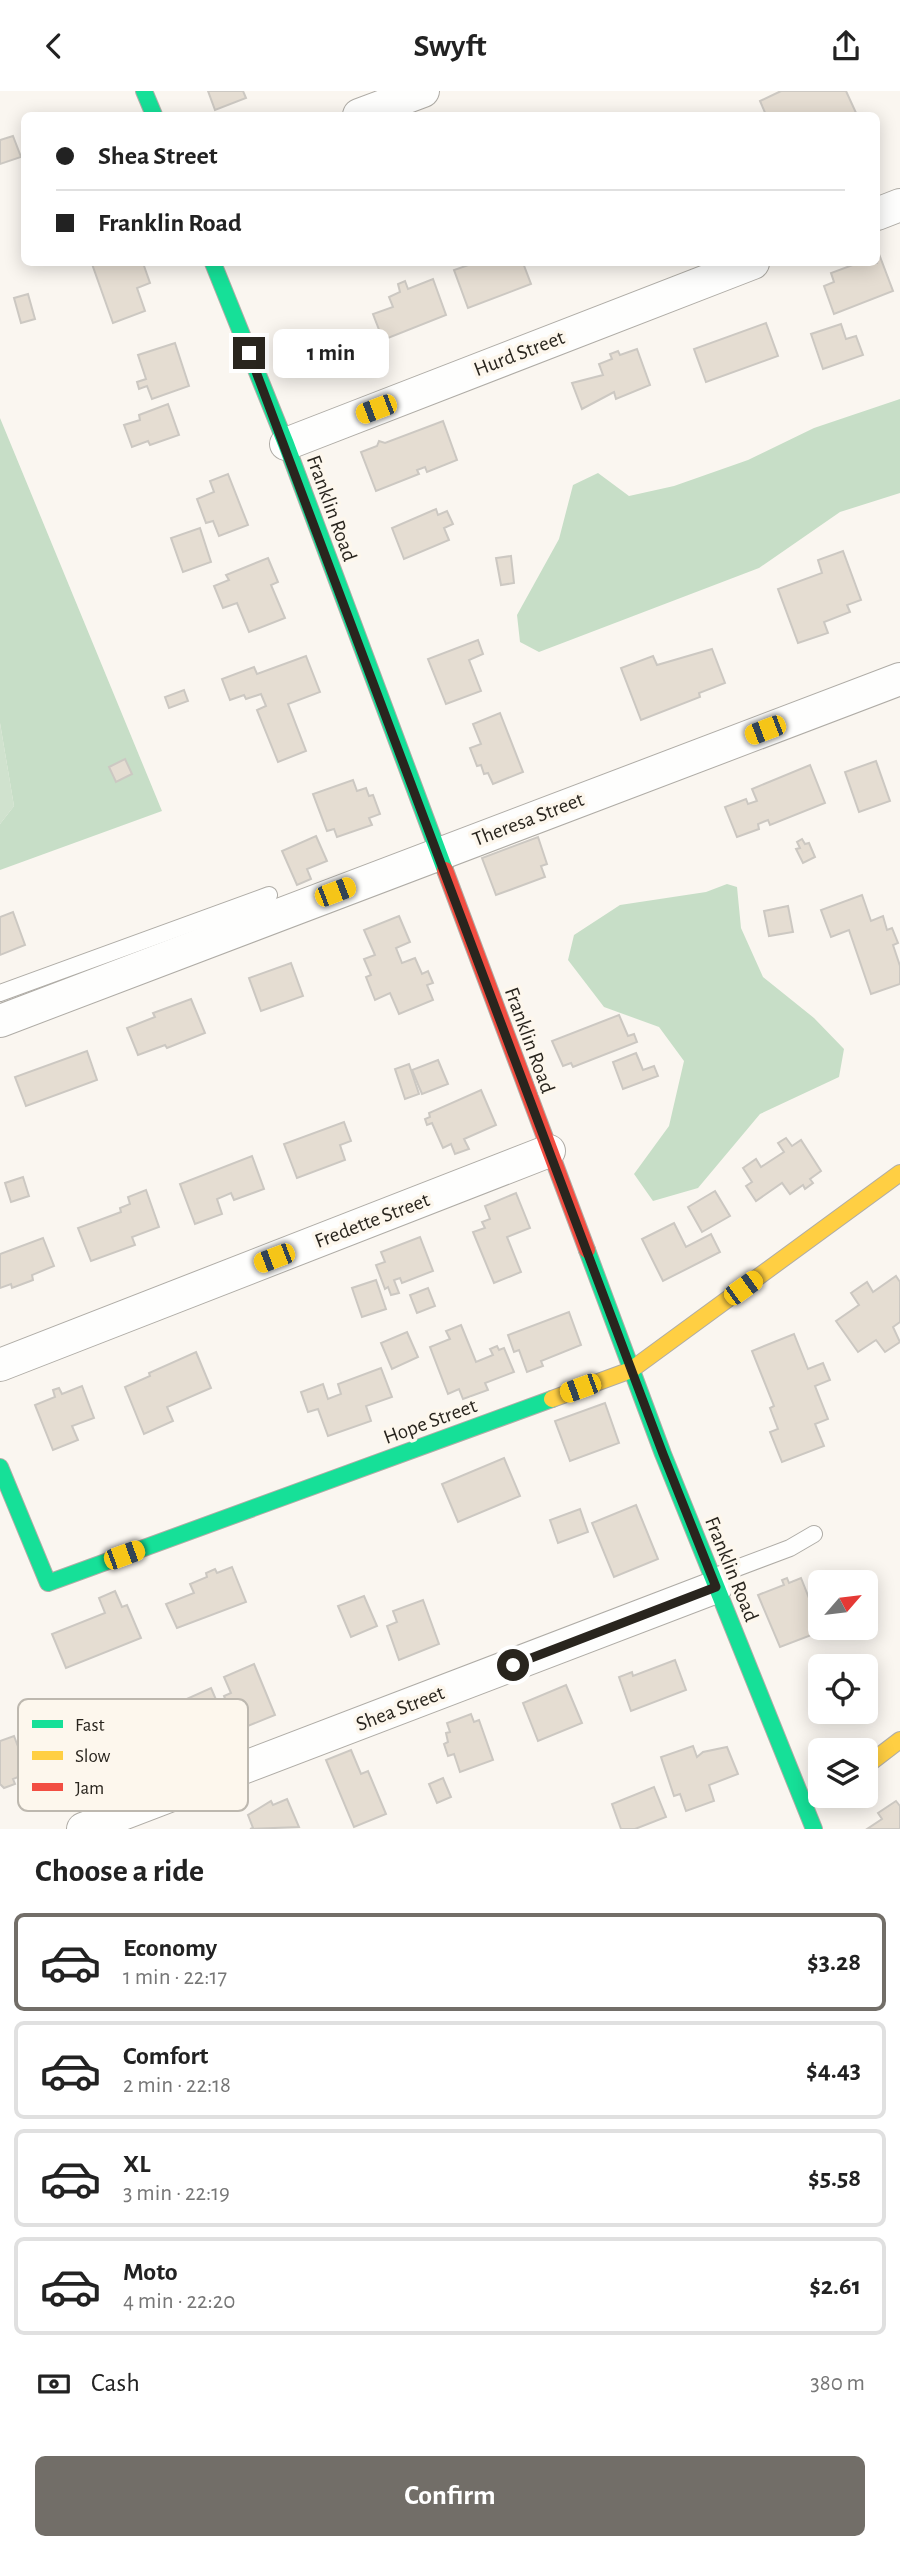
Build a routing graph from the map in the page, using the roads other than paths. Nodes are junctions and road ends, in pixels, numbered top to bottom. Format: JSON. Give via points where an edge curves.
{"nodes":[{"id":1,"x":144,"y":91,"type":"edge"},
{"id":2,"x":423,"y":91,"type":"edge"},
{"id":3,"x":153,"y":112,"type":"edge"},
{"id":4,"x":367,"y":112,"type":"edge"},
{"id":5,"x":900,"y":205,"type":"edge"},
{"id":6,"x":880,"y":213,"type":"edge"},
{"id":7,"x":214,"y":266,"type":"edge"},
{"id":8,"x":745,"y":266,"type":"edge"},
{"id":9,"x":286,"y":445,"type":"junction"},
{"id":10,"x":898,"y":686,"type":"edge"},
{"id":11,"x":438,"y":853,"type":"junction"},
{"id":12,"x":269,"y":895,"type":"dead end"},
{"id":13,"x":0,"y":993,"type":"edge"},
{"id":14,"x":0,"y":1021,"type":"edge"},
{"id":15,"x":549,"y":1151,"type":"junction"},
{"id":16,"x":900,"y":1173,"type":"edge"},
{"id":17,"x":0,"y":1366,"type":"edge"},
{"id":18,"x":631,"y":1370,"type":"junction"},
{"id":19,"x":0,"y":1467,"type":"edge"},
{"id":20,"x":814,"y":1534,"type":"dead end"},
{"id":21,"x":714,"y":1582,"type":"junction"},
{"id":22,"x":900,"y":1740,"type":"edge"},
{"id":23,"x":878,"y":1757,"type":"edge"},
{"id":24,"x":248,"y":1764,"type":"edge"},
{"id":25,"x":811,"y":1808,"type":"edge"},
{"id":26,"x":129,"y":1811,"type":"edge"},
{"id":27,"x":807,"y":1811,"type":"junction"},
{"id":28,"x":83,"y":1829,"type":"edge"},
{"id":29,"x":814,"y":1829,"type":"edge"}],
"edges":[{"from":1,"to":3,"type":"main road"},
{"from":2,"to":4,"type":"street"},
{"from":5,"to":6,"type":"street"},
{"from":7,"to":9,"type":"main road","name":"Franklin Road"},
{"from":8,"to":9,"type":"street","name":"Hurd Street"},
{"from":9,"to":11,"type":"main road","name":"Franklin Road"},
{"from":10,"to":11,"type":"street","name":"Theresa Street"},
{"from":11,"to":14,"type":"street","name":"Theresa Street"},
{"from":11,"to":15,"type":"main road","name":"Franklin Road"},
{"from":12,"to":13,"type":"lane"},
{"from":15,"to":17,"type":"street","name":"Fredette Street"},
{"from":15,"to":18,"type":"main road","name":"Franklin Road"},
{"from":16,"to":18,"type":"main road","name":"Hope Street"},
{"from":18,"to":19,"type":"main road","name":"Hope Street","via":[[48,1583]]},
{"from":18,"to":21,"type":"main road","name":"Franklin Road"},
{"from":20,"to":21,"type":"lane"},
{"from":21,"to":24,"type":"street","name":"Shea Street"},
{"from":21,"to":27,"type":"main road","name":"Franklin Road"},
{"from":22,"to":23,"type":"main road"},
{"from":25,"to":27,"type":"main road"},
{"from":26,"to":28,"type":"street","name":"Shea Street"},
{"from":27,"to":29,"type":"main road","name":"Franklin Road"}]}
